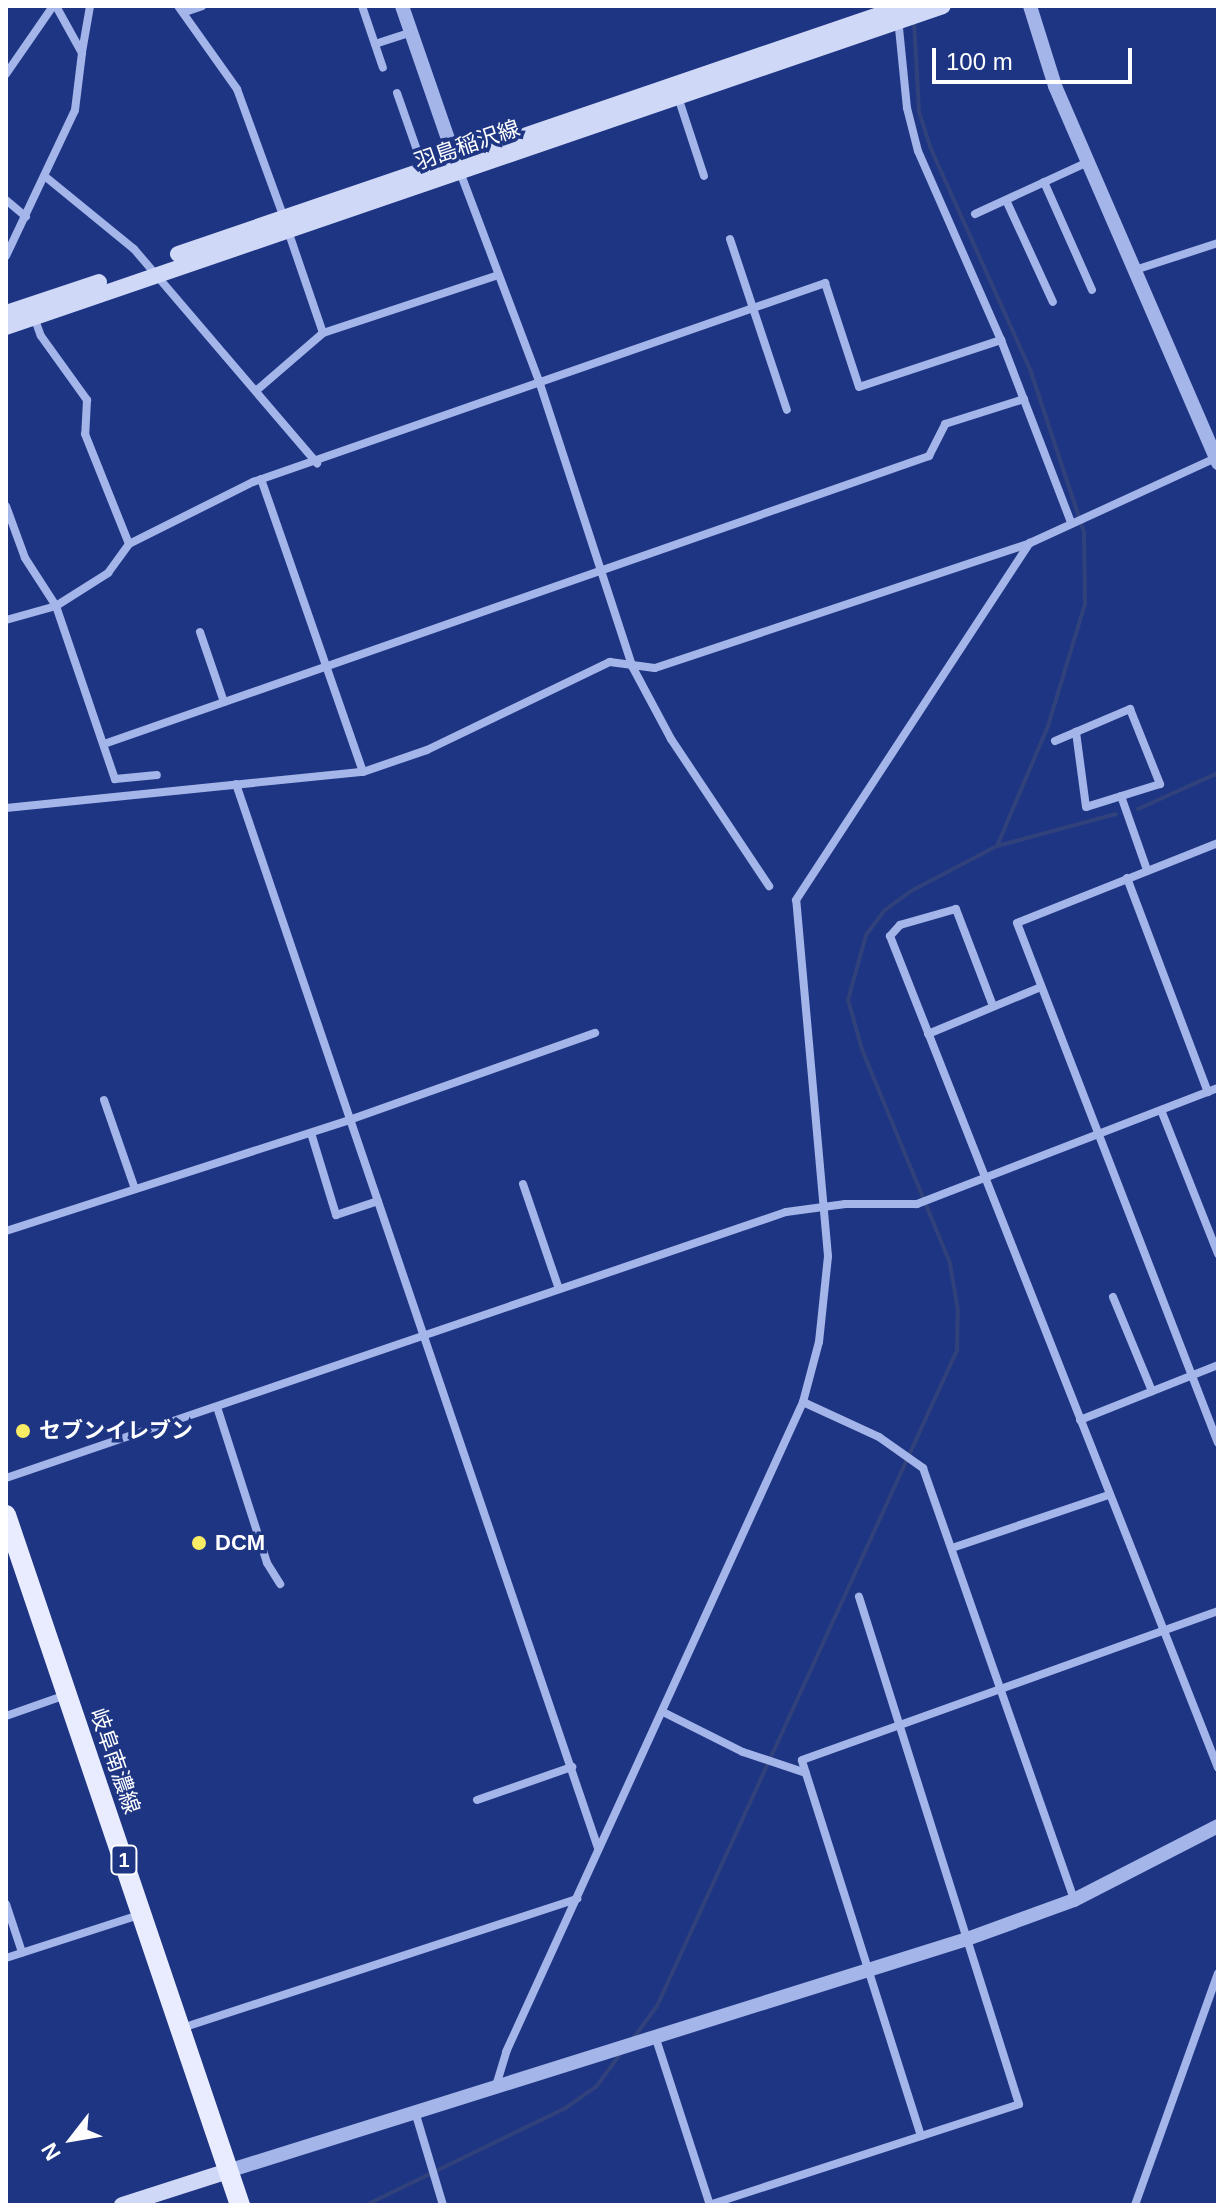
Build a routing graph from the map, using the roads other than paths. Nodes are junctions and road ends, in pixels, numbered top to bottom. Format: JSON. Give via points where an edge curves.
{"nodes":[{"id":1,"x":55,"y":6,"type":"edge"},
{"id":2,"x":90,"y":6,"type":"edge"},
{"id":3,"x":202,"y":6,"type":"edge"},
{"id":4,"x":362,"y":6,"type":"edge"},
{"id":5,"x":402,"y":6,"type":"edge"},
{"id":6,"x":1030,"y":6,"type":"edge"},
{"id":7,"x":182,"y":9,"type":"edge"},
{"id":8,"x":914,"y":11,"type":"edge"},
{"id":9,"x":411,"y":32,"type":"junction"},
{"id":10,"x":375,"y":44,"type":"junction"},
{"id":11,"x":82,"y":53,"type":"junction"},
{"id":12,"x":383,"y":68,"type":"dead end"},
{"id":13,"x":6,"y":74,"type":"edge"},
{"id":14,"x":676,"y":90,"type":"junction"},
{"id":15,"x":397,"y":93,"type":"dead end"},
{"id":16,"x":1088,"y":162,"type":"junction"},
{"id":17,"x":457,"y":165,"type":"junction"},
{"id":18,"x":426,"y":176,"type":"junction"},
{"id":19,"x":704,"y":176,"type":"dead end"},
{"id":20,"x":47,"y":178,"type":"junction"},
{"id":21,"x":1044,"y":182,"type":"junction"},
{"id":22,"x":6,"y":200,"type":"edge"},
{"id":23,"x":1006,"y":200,"type":"junction"},
{"id":24,"x":975,"y":214,"type":"dead end"},
{"id":25,"x":26,"y":217,"type":"junction"},
{"id":26,"x":285,"y":222,"type":"junction"},
{"id":27,"x":730,"y":239,"type":"dead end"},
{"id":28,"x":1218,"y":243,"type":"edge"},
{"id":29,"x":6,"y":256,"type":"edge"},
{"id":30,"x":1138,"y":269,"type":"junction"},
{"id":31,"x":148,"y":270,"type":"junction"},
{"id":32,"x":498,"y":275,"type":"junction"},
{"id":33,"x":1092,"y":290,"type":"dead end"},
{"id":34,"x":1053,"y":302,"type":"dead end"},
{"id":35,"x":753,"y":306,"type":"junction"},
{"id":36,"x":6,"y":313,"type":"edge"},
{"id":37,"x":34,"y":317,"type":"junction"},
{"id":38,"x":6,"y":327,"type":"edge"},
{"id":39,"x":323,"y":333,"type":"junction"},
{"id":40,"x":1001,"y":340,"type":"junction"},
{"id":41,"x":540,"y":384,"type":"junction"},
{"id":42,"x":257,"y":390,"type":"junction"},
{"id":43,"x":1024,"y":399,"type":"junction"},
{"id":44,"x":787,"y":410,"type":"dead end"},
{"id":45,"x":1217,"y":460,"type":"edge"},
{"id":46,"x":317,"y":463,"type":"junction"},
{"id":47,"x":261,"y":479,"type":"junction"},
{"id":48,"x":6,"y":506,"type":"edge"},
{"id":49,"x":1072,"y":521,"type":"junction"},
{"id":50,"x":1030,"y":543,"type":"junction"},
{"id":51,"x":129,"y":544,"type":"junction"},
{"id":52,"x":602,"y":566,"type":"junction"},
{"id":53,"x":56,"y":606,"type":"junction"},
{"id":54,"x":6,"y":620,"type":"edge"},
{"id":55,"x":200,"y":632,"type":"dead end"},
{"id":56,"x":326,"y":665,"type":"junction"},
{"id":57,"x":632,"y":666,"type":"junction"},
{"id":58,"x":224,"y":702,"type":"junction"},
{"id":59,"x":1076,"y":732,"type":"junction"},
{"id":60,"x":1055,"y":741,"type":"dead end"},
{"id":61,"x":104,"y":744,"type":"junction"},
{"id":62,"x":363,"y":772,"type":"junction"},
{"id":63,"x":157,"y":775,"type":"dead end"},
{"id":64,"x":236,"y":784,"type":"junction"},
{"id":65,"x":1121,"y":796,"type":"junction"},
{"id":66,"x":6,"y":808,"type":"edge"},
{"id":67,"x":1218,"y":843,"type":"edge"},
{"id":68,"x":1147,"y":870,"type":"junction"},
{"id":69,"x":1127,"y":878,"type":"junction"},
{"id":70,"x":769,"y":886,"type":"dead end"},
{"id":71,"x":1041,"y":987,"type":"junction"},
{"id":72,"x":993,"y":1006,"type":"junction"},
{"id":73,"x":595,"y":1033,"type":"dead end"},
{"id":74,"x":928,"y":1034,"type":"junction"},
{"id":75,"x":1218,"y":1088,"type":"edge"},
{"id":76,"x":1208,"y":1092,"type":"junction"},
{"id":77,"x":104,"y":1100,"type":"dead end"},
{"id":78,"x":1161,"y":1110,"type":"junction"},
{"id":79,"x":352,"y":1119,"type":"junction"},
{"id":80,"x":311,"y":1133,"type":"junction"},
{"id":81,"x":1099,"y":1134,"type":"junction"},
{"id":82,"x":984,"y":1177,"type":"junction"},
{"id":83,"x":523,"y":1184,"type":"dead end"},
{"id":84,"x":135,"y":1189,"type":"junction"},
{"id":85,"x":378,"y":1201,"type":"junction"},
{"id":86,"x":820,"y":1209,"type":"junction"},
{"id":87,"x":6,"y":1231,"type":"edge"},
{"id":88,"x":1218,"y":1254,"type":"edge"},
{"id":89,"x":559,"y":1289,"type":"junction"},
{"id":90,"x":1113,"y":1297,"type":"dead end"},
{"id":91,"x":425,"y":1336,"type":"junction"},
{"id":92,"x":1218,"y":1365,"type":"edge"},
{"id":93,"x":1192,"y":1376,"type":"junction"},
{"id":94,"x":1152,"y":1391,"type":"junction"},
{"id":95,"x":803,"y":1402,"type":"junction"},
{"id":96,"x":217,"y":1407,"type":"junction"},
{"id":97,"x":1080,"y":1420,"type":"junction"},
{"id":98,"x":1218,"y":1443,"type":"edge"},
{"id":99,"x":6,"y":1478,"type":"edge"},
{"id":100,"x":1109,"y":1495,"type":"junction"},
{"id":101,"x":6,"y":1515,"type":"edge"},
{"id":102,"x":952,"y":1548,"type":"junction"},
{"id":103,"x":280,"y":1584,"type":"dead end"},
{"id":104,"x":859,"y":1597,"type":"dead end"},
{"id":105,"x":1218,"y":1611,"type":"edge"},
{"id":106,"x":1164,"y":1633,"type":"junction"},
{"id":107,"x":1001,"y":1689,"type":"junction"},
{"id":108,"x":67,"y":1695,"type":"junction"},
{"id":109,"x":665,"y":1713,"type":"junction"},
{"id":110,"x":6,"y":1716,"type":"edge"},
{"id":111,"x":898,"y":1725,"type":"junction"},
{"id":112,"x":572,"y":1767,"type":"junction"},
{"id":113,"x":1218,"y":1768,"type":"edge"},
{"id":114,"x":806,"y":1773,"type":"junction"},
{"id":115,"x":477,"y":1800,"type":"dead end"},
{"id":116,"x":1218,"y":1826,"type":"edge"},
{"id":117,"x":598,"y":1848,"type":"junction"},
{"id":118,"x":577,"y":1899,"type":"junction"},
{"id":119,"x":1074,"y":1900,"type":"junction"},
{"id":120,"x":6,"y":1904,"type":"edge"},
{"id":121,"x":143,"y":1914,"type":"junction"},
{"id":122,"x":967,"y":1939,"type":"junction"},
{"id":123,"x":22,"y":1952,"type":"junction"},
{"id":124,"x":6,"y":1958,"type":"edge"},
{"id":125,"x":869,"y":1972,"type":"junction"},
{"id":126,"x":1218,"y":1973,"type":"edge"},
{"id":127,"x":181,"y":2028,"type":"junction"},
{"id":128,"x":655,"y":2040,"type":"junction"},
{"id":129,"x":494,"y":2091,"type":"junction"},
{"id":130,"x":416,"y":2115,"type":"junction"},
{"id":131,"x":921,"y":2136,"type":"junction"},
{"id":132,"x":228,"y":2171,"type":"junction"},
{"id":133,"x":122,"y":2205,"type":"edge"},
{"id":134,"x":240,"y":2205,"type":"edge"},
{"id":135,"x":443,"y":2205,"type":"edge"},
{"id":136,"x":709,"y":2205,"type":"edge"},
{"id":137,"x":1135,"y":2205,"type":"edge"}],
"edges":[{"from":1,"to":11,"type":"street"},
{"from":1,"to":13,"type":"street"},
{"from":2,"to":11,"type":"street"},
{"from":3,"to":7,"type":"street"},
{"from":4,"to":10,"type":"street"},
{"from":5,"to":9,"type":"street"},
{"from":6,"to":16,"type":"street","via":[[1055,86]]},
{"from":7,"to":26,"type":"street","via":[[237,89]]},
{"from":8,"to":14,"type":"main road","name":"羽島稲沢線"},
{"from":8,"to":40,"type":"street","via":[[907,108],[918,151]]},
{"from":9,"to":10,"type":"street"},
{"from":9,"to":17,"type":"street"},
{"from":10,"to":12,"type":"street"},
{"from":11,"to":20,"type":"street","via":[[75,110]]},
{"from":14,"to":17,"type":"main road","name":"羽島稲沢線"},
{"from":14,"to":19,"type":"street"},
{"from":15,"to":18,"type":"street"},
{"from":16,"to":21,"type":"street"},
{"from":16,"to":30,"type":"street"},
{"from":17,"to":18,"type":"main road","name":"羽島稲沢線"},
{"from":17,"to":32,"type":"street"},
{"from":18,"to":26,"type":"main road","name":"羽島稲沢線"},
{"from":20,"to":25,"type":"street"},
{"from":20,"to":31,"type":"street","via":[[134,249]]},
{"from":21,"to":23,"type":"street"},
{"from":21,"to":33,"type":"street"},
{"from":22,"to":25,"type":"street"},
{"from":23,"to":24,"type":"street"},
{"from":23,"to":34,"type":"street"},
{"from":25,"to":29,"type":"street"},
{"from":26,"to":31,"type":"main road","name":"羽島稲沢線"},
{"from":26,"to":39,"type":"street"},
{"from":27,"to":35,"type":"street"},
{"from":28,"to":30,"type":"street"},
{"from":30,"to":45,"type":"street"},
{"from":31,"to":36,"type":"main road","name":"羽島稲沢線"},
{"from":31,"to":37,"type":"main road","name":"羽島稲沢線"},
{"from":31,"to":42,"type":"street"},
{"from":32,"to":39,"type":"street"},
{"from":32,"to":41,"type":"street"},
{"from":35,"to":40,"type":"street","via":[[825,283],[859,387]]},
{"from":35,"to":41,"type":"street"},
{"from":35,"to":44,"type":"street"},
{"from":37,"to":38,"type":"main road","name":"羽島稲沢線"},
{"from":37,"to":51,"type":"street","via":[[41,336],[87,400],[85,434]]},
{"from":39,"to":42,"type":"street"},
{"from":40,"to":43,"type":"street"},
{"from":41,"to":46,"type":"street"},
{"from":41,"to":52,"type":"street"},
{"from":42,"to":46,"type":"street"},
{"from":43,"to":49,"type":"street"},
{"from":43,"to":52,"type":"street","via":[[945,424],[929,456]]},
{"from":45,"to":49,"type":"street"},
{"from":46,"to":47,"type":"street"},
{"from":47,"to":51,"type":"street"},
{"from":47,"to":56,"type":"street"},
{"from":48,"to":53,"type":"street","via":[[25,558]]},
{"from":49,"to":50,"type":"street"},
{"from":50,"to":57,"type":"street","via":[[655,668]]},
{"from":50,"to":86,"type":"street","via":[[796,900]]},
{"from":51,"to":53,"type":"street","via":[[108,573]]},
{"from":52,"to":56,"type":"street"},
{"from":52,"to":57,"type":"street"},
{"from":53,"to":54,"type":"street"},
{"from":53,"to":61,"type":"street"},
{"from":55,"to":58,"type":"street"},
{"from":56,"to":58,"type":"street"},
{"from":56,"to":62,"type":"street"},
{"from":57,"to":62,"type":"street","via":[[610,662],[427,750]]},
{"from":57,"to":70,"type":"street","via":[[671,739]]},
{"from":58,"to":61,"type":"street"},
{"from":59,"to":60,"type":"street"},
{"from":59,"to":65,"type":"street","via":[[1086,807]]},
{"from":59,"to":65,"type":"street","via":[[1130,709],[1160,784]]},
{"from":61,"to":63,"type":"street","via":[[115,779]]},
{"from":62,"to":64,"type":"street"},
{"from":64,"to":66,"type":"street"},
{"from":64,"to":79,"type":"street"},
{"from":65,"to":68,"type":"street"},
{"from":67,"to":68,"type":"street"},
{"from":68,"to":69,"type":"street"},
{"from":69,"to":71,"type":"street","via":[[1017,923]]},
{"from":69,"to":76,"type":"street"},
{"from":71,"to":72,"type":"street"},
{"from":71,"to":81,"type":"street"},
{"from":72,"to":74,"type":"street"},
{"from":72,"to":74,"type":"street","via":[[956,909],[900,925],[890,936]]},
{"from":73,"to":79,"type":"street"},
{"from":74,"to":82,"type":"street"},
{"from":75,"to":76,"type":"street"},
{"from":76,"to":78,"type":"street"},
{"from":77,"to":84,"type":"street"},
{"from":78,"to":81,"type":"street"},
{"from":78,"to":88,"type":"street"},
{"from":79,"to":80,"type":"street"},
{"from":79,"to":85,"type":"street"},
{"from":80,"to":84,"type":"street"},
{"from":80,"to":85,"type":"street","via":[[336,1215]]},
{"from":81,"to":82,"type":"street"},
{"from":81,"to":93,"type":"street"},
{"from":82,"to":86,"type":"street","via":[[917,1204]]},
{"from":82,"to":97,"type":"street"},
{"from":83,"to":89,"type":"street"},
{"from":84,"to":87,"type":"street"},
{"from":85,"to":91,"type":"street"},
{"from":86,"to":89,"type":"street","via":[[786,1212]]},
{"from":86,"to":95,"type":"street","via":[[828,1256],[826,1313]]},
{"from":89,"to":91,"type":"street"},
{"from":90,"to":94,"type":"street"},
{"from":91,"to":96,"type":"street"},
{"from":91,"to":112,"type":"street"},
{"from":92,"to":93,"type":"street"},
{"from":93,"to":94,"type":"street"},
{"from":93,"to":98,"type":"street"},
{"from":94,"to":97,"type":"street"},
{"from":95,"to":102,"type":"street","via":[[879,1437],[923,1468]]},
{"from":95,"to":109,"type":"street"},
{"from":96,"to":99,"type":"street"},
{"from":96,"to":103,"type":"street","via":[[267,1563]]},
{"from":97,"to":100,"type":"street"},
{"from":100,"to":102,"type":"street"},
{"from":100,"to":106,"type":"street"},
{"from":101,"to":108,"type":"main road","name":"岐阜南濃線","number":"1"},
{"from":102,"to":107,"type":"street"},
{"from":104,"to":111,"type":"street"},
{"from":105,"to":106,"type":"street"},
{"from":106,"to":107,"type":"street"},
{"from":106,"to":113,"type":"street"},
{"from":107,"to":111,"type":"street"},
{"from":107,"to":119,"type":"street"},
{"from":108,"to":110,"type":"street"},
{"from":108,"to":121,"type":"main road","name":"岐阜南濃線","number":"1"},
{"from":109,"to":114,"type":"street","via":[[743,1752]]},
{"from":109,"to":117,"type":"street"},
{"from":111,"to":114,"type":"street","via":[[802,1760]]},
{"from":111,"to":122,"type":"street"},
{"from":112,"to":115,"type":"street"},
{"from":112,"to":117,"type":"street"},
{"from":114,"to":125,"type":"street"},
{"from":116,"to":119,"type":"street"},
{"from":117,"to":118,"type":"street"},
{"from":118,"to":127,"type":"street"},
{"from":118,"to":129,"type":"street","via":[[506,2052]]},
{"from":119,"to":122,"type":"street"},
{"from":120,"to":123,"type":"street"},
{"from":121,"to":123,"type":"street"},
{"from":121,"to":127,"type":"main road","name":"岐阜南濃線","number":"1"},
{"from":122,"to":125,"type":"street"},
{"from":122,"to":131,"type":"street","via":[[1019,2104]]},
{"from":123,"to":124,"type":"street"},
{"from":125,"to":128,"type":"street"},
{"from":125,"to":131,"type":"street"},
{"from":126,"to":137,"type":"street"},
{"from":127,"to":132,"type":"main road","name":"岐阜南濃線","number":"1"},
{"from":128,"to":129,"type":"street"},
{"from":128,"to":136,"type":"street"},
{"from":129,"to":130,"type":"street"},
{"from":130,"to":132,"type":"street"},
{"from":130,"to":135,"type":"street"},
{"from":131,"to":136,"type":"street"},
{"from":132,"to":133,"type":"main road"},
{"from":132,"to":134,"type":"main road","name":"岐阜南濃線","number":"1"}]}
